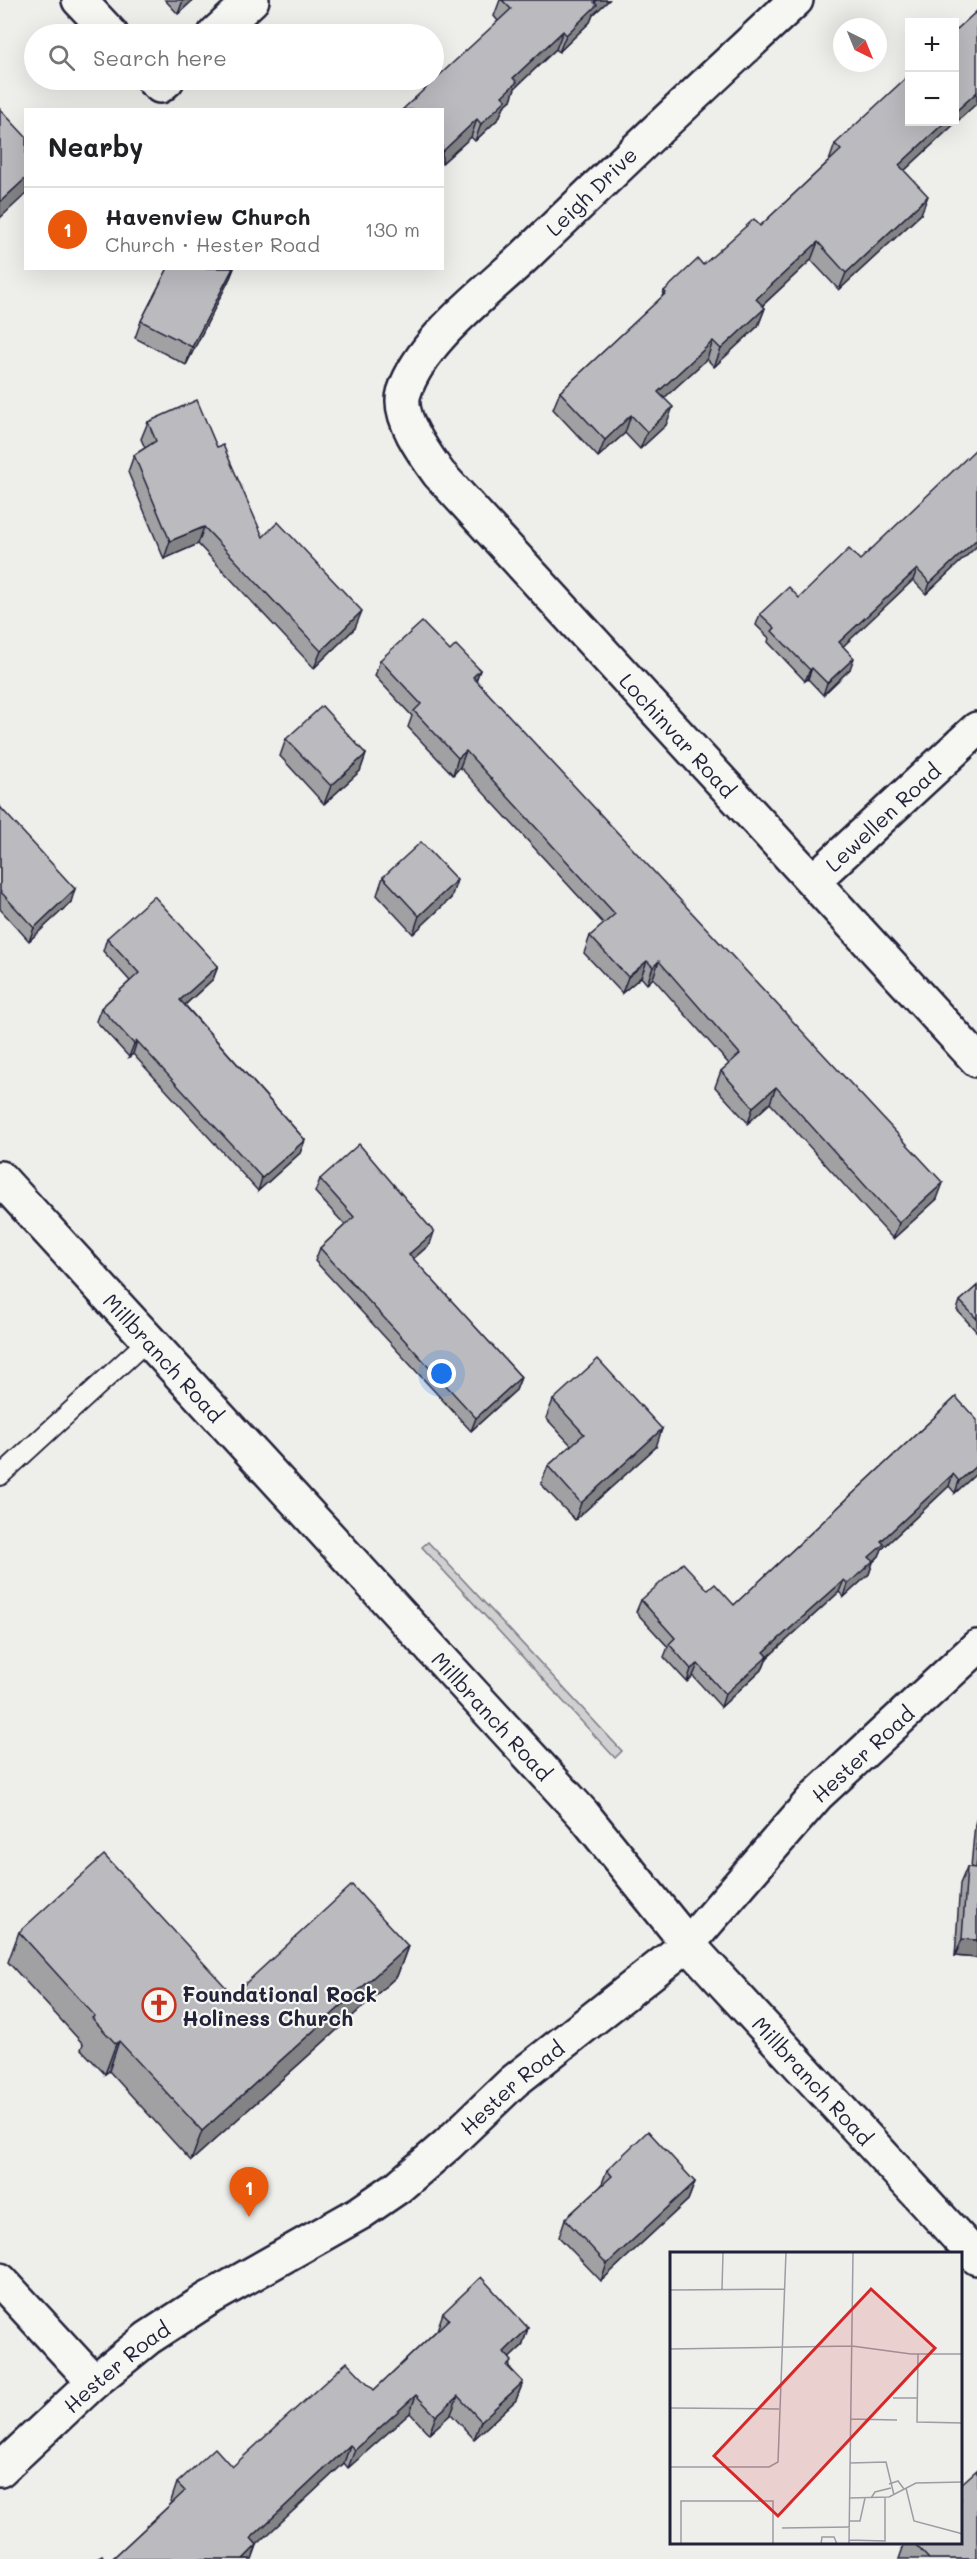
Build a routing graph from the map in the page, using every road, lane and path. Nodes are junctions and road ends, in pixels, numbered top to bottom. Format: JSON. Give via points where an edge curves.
{"nodes":[{"id":1,"x":79,"y":0,"type":"edge"},
{"id":2,"x":252,"y":0,"type":"edge"},
{"id":3,"x":796,"y":0,"type":"edge"},
{"id":4,"x":102,"y":24,"type":"edge"},
{"id":5,"x":226,"y":24,"type":"edge"},
{"id":6,"x":403,"y":396,"type":"joint"},
{"id":7,"x":977,"y":729,"type":"edge"},
{"id":8,"x":814,"y":880,"type":"junction"},
{"id":9,"x":977,"y":1060,"type":"edge"},
{"id":10,"x":0,"y":1178,"type":"edge"},
{"id":11,"x":148,"y":1340,"type":"junction"},
{"id":12,"x":0,"y":1476,"type":"edge"},
{"id":13,"x":977,"y":1647,"type":"edge"},
{"id":14,"x":688,"y":1944,"type":"junction"},
{"id":15,"x":977,"y":2258,"type":"edge"},
{"id":16,"x":0,"y":2280,"type":"edge"},
{"id":17,"x":94,"y":2382,"type":"junction"},
{"id":18,"x":0,"y":2470,"type":"edge"}],
"edges":[{"from":1,"to":4,"type":"street"},
{"from":2,"to":5,"type":"street"},
{"from":3,"to":6,"type":"street","name":"Leigh Drive","via":[[445,331],[417,366]]},
{"from":6,"to":8,"type":"street","name":"Lochinvar Road","via":[[411,434],[439,474]]},
{"from":7,"to":8,"type":"street","name":"Lewellen Road"},
{"from":8,"to":9,"type":"street","name":"Lochinvar Road"},
{"from":10,"to":11,"type":"street","name":"Millbranch Road"},
{"from":11,"to":12,"type":"lane"},
{"from":11,"to":14,"type":"street","name":"Millbranch Road","via":[[583,1814]]},
{"from":13,"to":14,"type":"street","name":"Hester Road","via":[[817,1795]]},
{"from":14,"to":15,"type":"street","name":"Millbranch Road"},
{"from":14,"to":17,"type":"street","name":"Hester Road","via":[[513,2082],[398,2187],[360,2213],[208,2299],[148,2338]]},
{"from":16,"to":17,"type":"street"},
{"from":17,"to":18,"type":"street","name":"Hester Road"}]}
